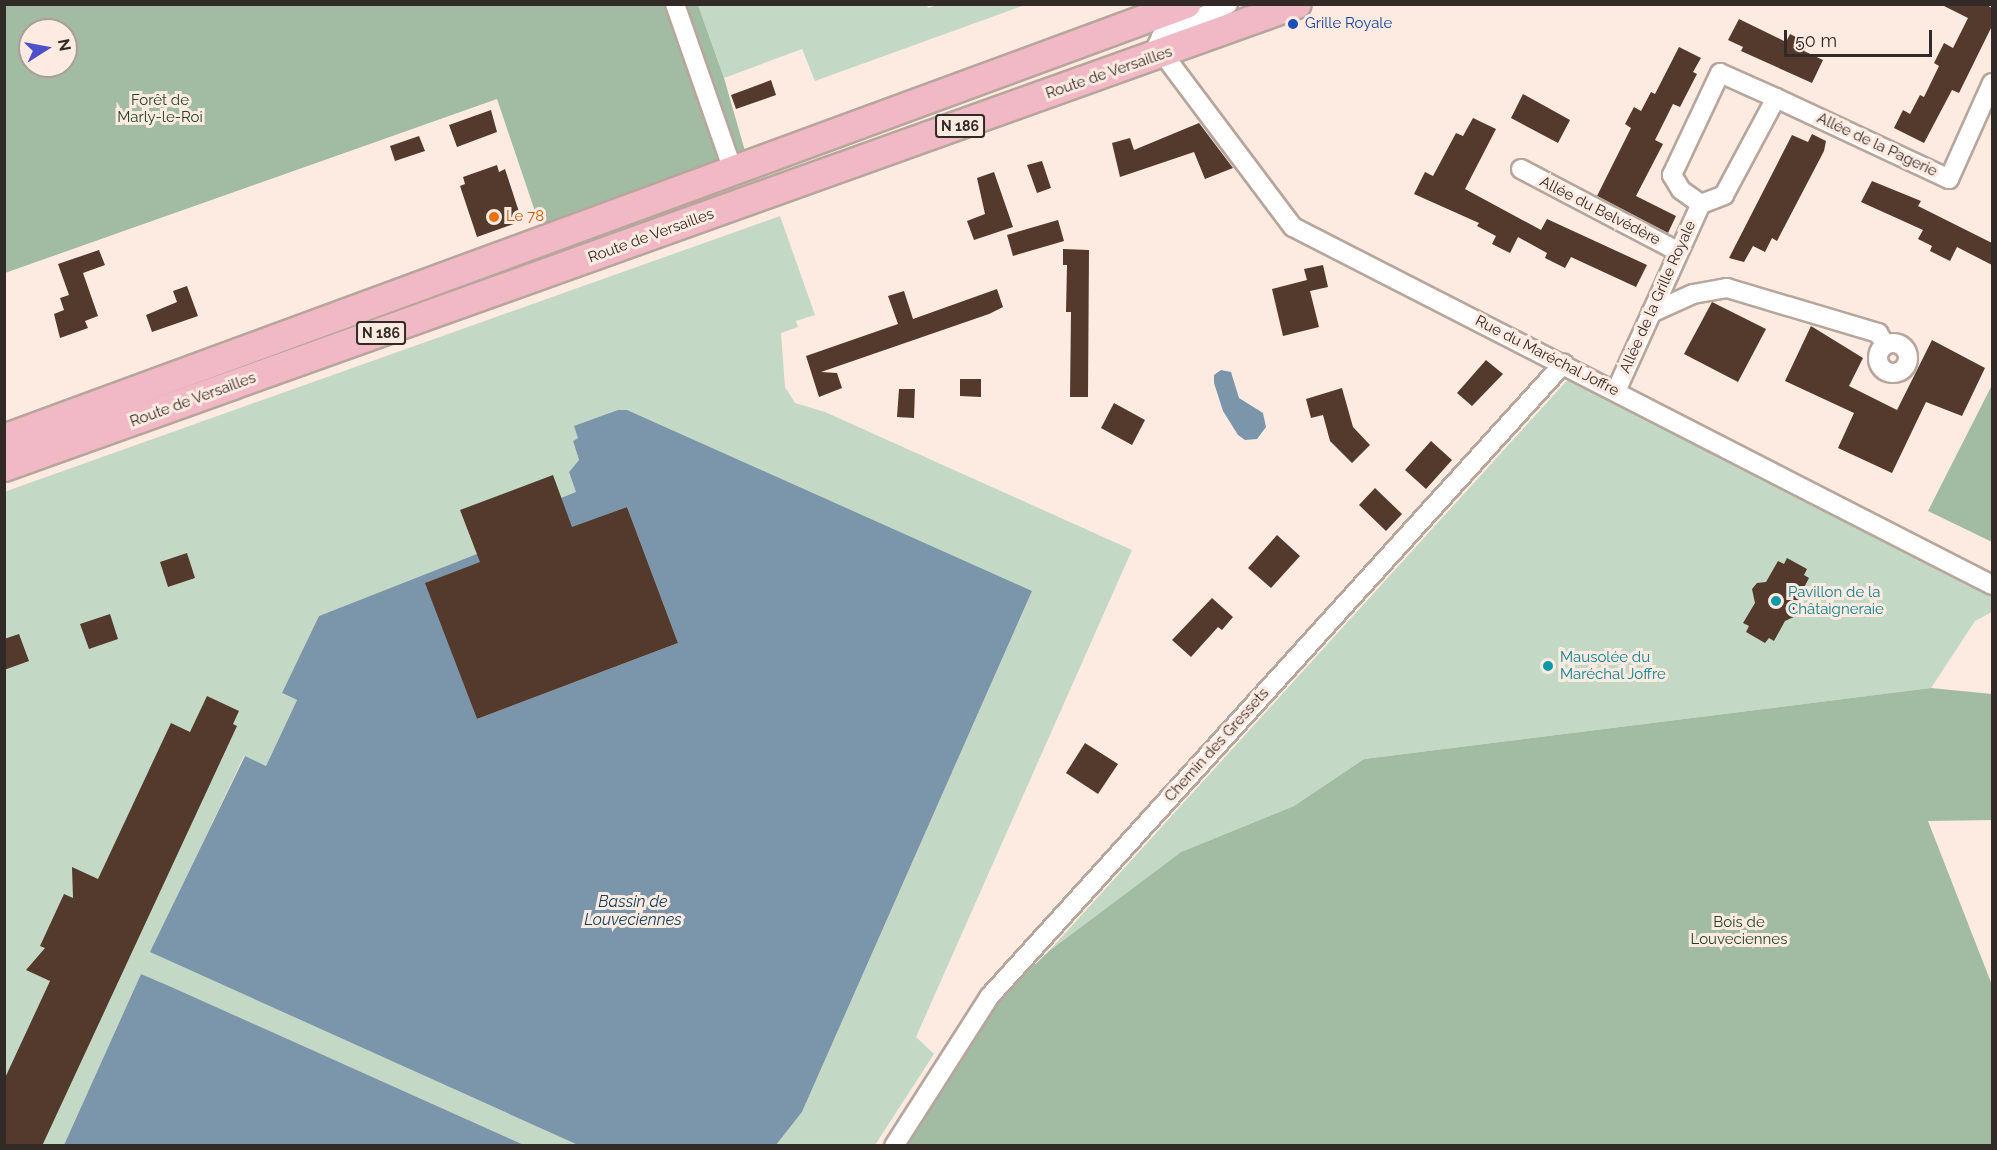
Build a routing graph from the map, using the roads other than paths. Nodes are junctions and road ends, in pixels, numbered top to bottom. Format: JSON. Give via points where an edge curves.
{"nodes":[{"id":1,"x":675,"y":4,"type":"edge"},
{"id":2,"x":1186,"y":4,"type":"edge"},
{"id":3,"x":1228,"y":4,"type":"edge"},
{"id":4,"x":1297,"y":4,"type":"edge"},
{"id":5,"x":1163,"y":54,"type":"junction"},
{"id":6,"x":1992,"y":83,"type":"edge"},
{"id":7,"x":1776,"y":98,"type":"junction"},
{"id":8,"x":770,"y":157,"type":"junction"},
{"id":9,"x":1521,"y":169,"type":"dead end"},
{"id":10,"x":733,"y":171,"type":"junction"},
{"id":11,"x":757,"y":198,"type":"junction"},
{"id":12,"x":1701,"y":204,"type":"junction"},
{"id":13,"x":1679,"y":252,"type":"junction"},
{"id":14,"x":1651,"y":313,"type":"junction"},
{"id":15,"x":1885,"y":344,"type":"dead end"},
{"id":16,"x":1564,"y":363,"type":"junction"},
{"id":17,"x":1616,"y":391,"type":"junction"},
{"id":18,"x":4,"y":439,"type":"edge"},
{"id":19,"x":4,"y":467,"type":"edge"},
{"id":20,"x":1992,"y":585,"type":"edge"},
{"id":21,"x":894,"y":1146,"type":"edge"}],
"edges":[{"from":1,"to":10,"type":"street"},
{"from":2,"to":8,"type":"main road","name":"Route de Versailles","number":"N 186"},
{"from":3,"to":5,"type":"street","via":[[1161,37],[1158,46]]},
{"from":4,"to":5,"type":"main road","name":"Route de Versailles","number":"N 186"},
{"from":5,"to":11,"type":"main road","name":"Route de Versailles","number":"N 186"},
{"from":5,"to":16,"type":"street","name":"Rue du Maréchal Joffre","via":[[1293,226]]},
{"from":6,"to":7,"type":"street","name":"Allée de la Pagerie","via":[[1949,179]]},
{"from":7,"to":12,"type":"street","name":"Allée de la Grille Royale","via":[[1724,195]]},
{"from":7,"to":12,"type":"street","name":"Allée de la Grille Royale","via":[[1720,73],[1672,175],[1681,190]]},
{"from":8,"to":10,"type":"main road","name":"Route de Versailles","number":"N 186"},
{"from":8,"to":11,"type":"street"},
{"from":9,"to":13,"type":"street","name":"Allée du Belvédère"},
{"from":10,"to":18,"type":"main road","name":"Route de Versailles","number":"N 186"},
{"from":11,"to":19,"type":"main road","name":"Route de Versailles","number":"N 186"},
{"from":12,"to":13,"type":"street","name":"Allée de la Grille Royale"},
{"from":13,"to":14,"type":"street","name":"Allée de la Grille Royale"},
{"from":14,"to":15,"type":"street","via":[[1693,294],[1727,288],[1878,333]]},
{"from":14,"to":17,"type":"street","name":"Allée de la Grille Royale"},
{"from":16,"to":17,"type":"street","name":"Rue du Maréchal Joffre"},
{"from":16,"to":21,"type":"street","name":"Chemin des Gressets","via":[[990,996]]},
{"from":17,"to":20,"type":"street","name":"Rue du Maréchal Joffre"}]}
